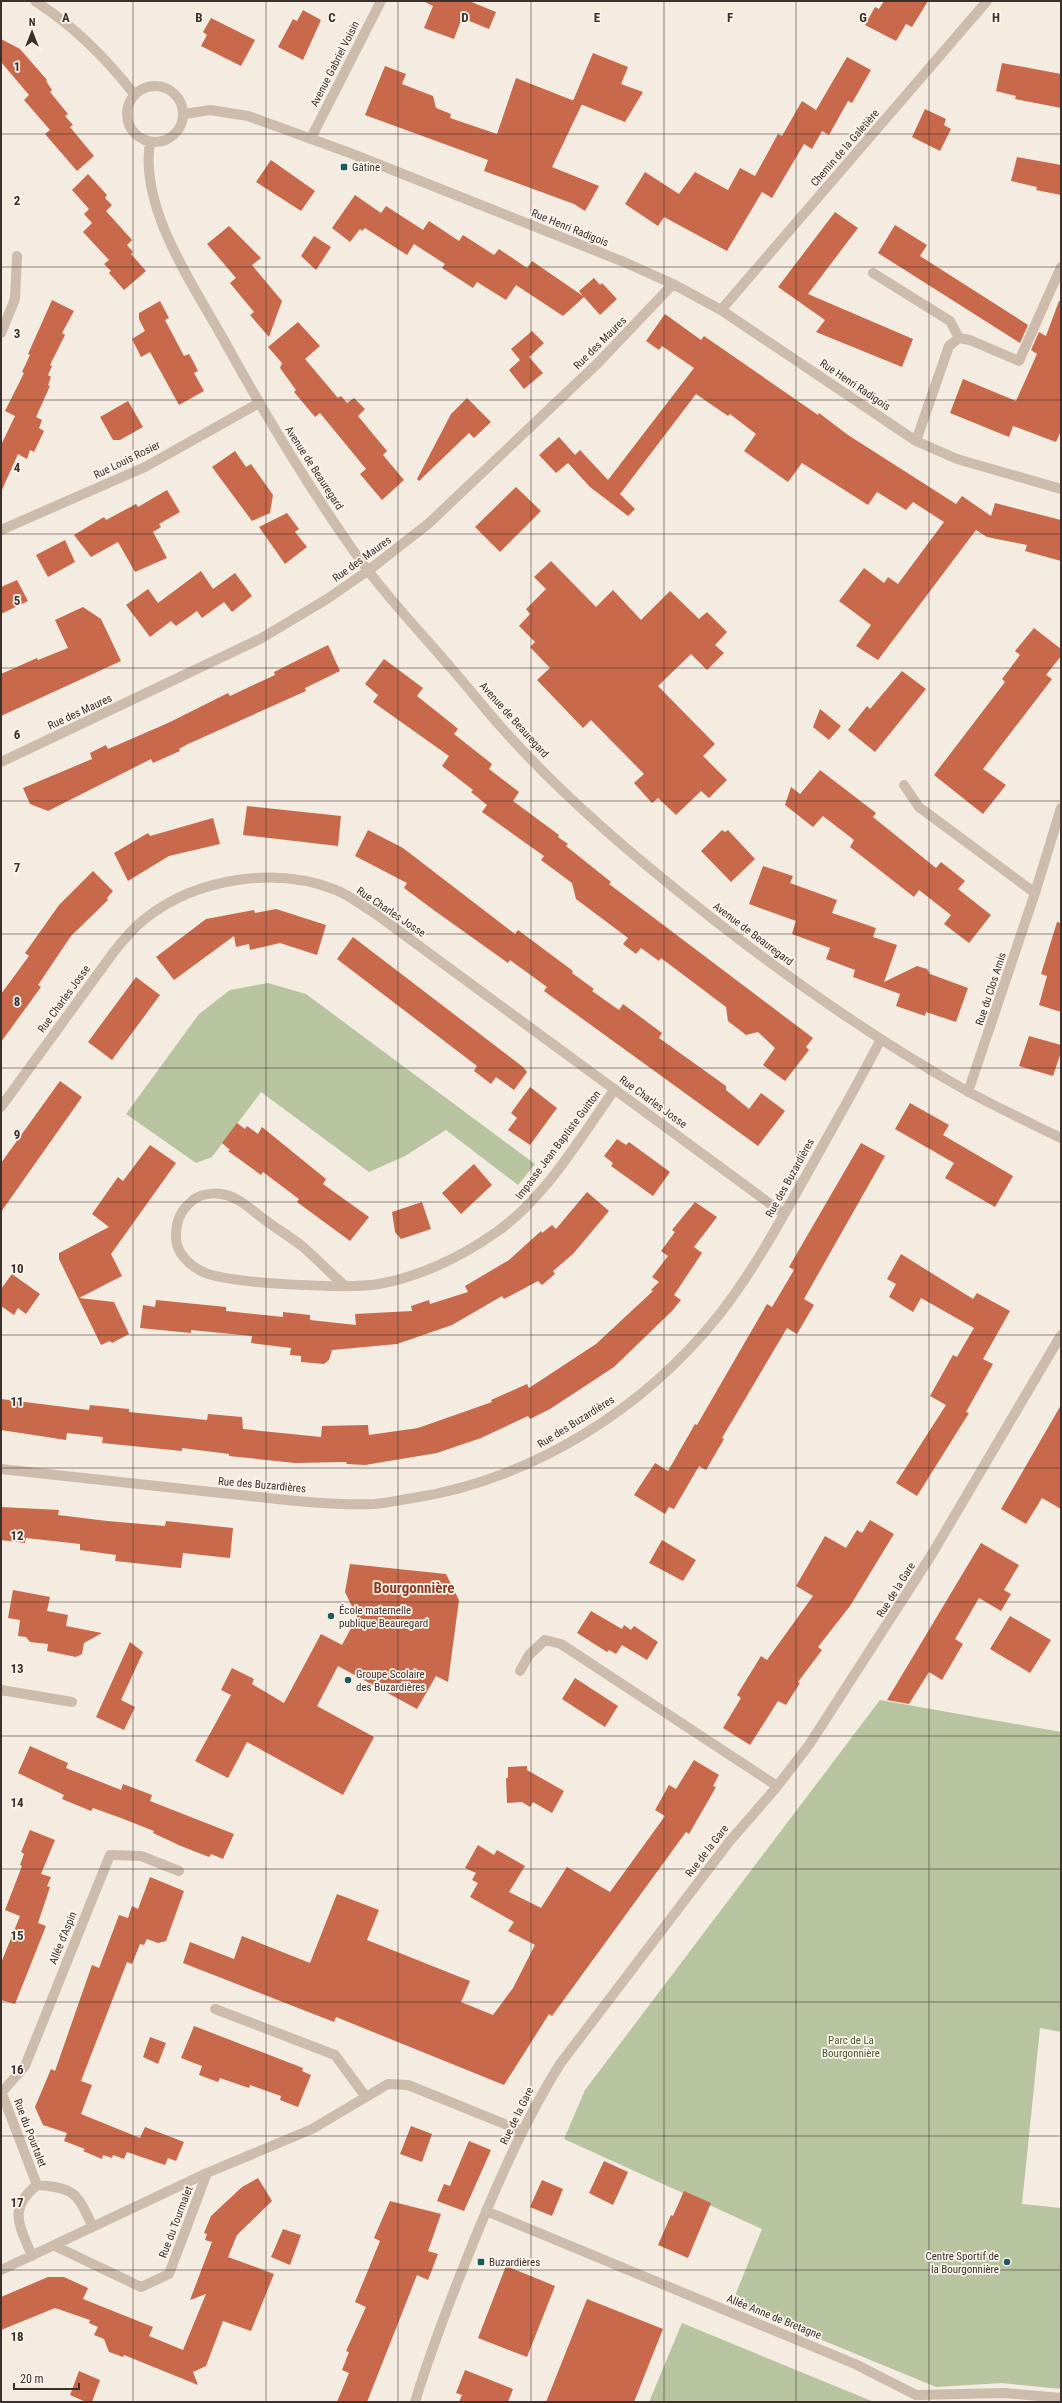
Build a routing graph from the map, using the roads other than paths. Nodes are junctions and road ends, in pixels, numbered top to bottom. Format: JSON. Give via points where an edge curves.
{"nodes":[{"id":1,"x":35,"y":1,"type":"edge"},
{"id":2,"x":381,"y":1,"type":"edge"},
{"id":3,"x":987,"y":1,"type":"edge"},
{"id":4,"x":134,"y":94,"type":"junction"},
{"id":5,"x":184,"y":114,"type":"junction"},
{"id":6,"x":311,"y":138,"type":"junction"},
{"id":7,"x":150,"y":142,"type":"junction"},
{"id":8,"x":18,"y":256,"type":"dead end"},
{"id":9,"x":1061,"y":266,"type":"edge"},
{"id":10,"x":873,"y":273,"type":"dead end"},
{"id":11,"x":673,"y":284,"type":"junction"},
{"id":12,"x":721,"y":310,"type":"junction"},
{"id":13,"x":1,"y":333,"type":"edge"},
{"id":14,"x":959,"y":338,"type":"junction"},
{"id":15,"x":259,"y":403,"type":"junction"},
{"id":16,"x":916,"y":441,"type":"junction"},
{"id":17,"x":1061,"y":489,"type":"edge"},
{"id":18,"x":1,"y":530,"type":"edge"},
{"id":19,"x":369,"y":570,"type":"junction"},
{"id":20,"x":1,"y":762,"type":"edge"},
{"id":21,"x":904,"y":785,"type":"dead end"},
{"id":22,"x":1061,"y":808,"type":"edge"},
{"id":23,"x":1035,"y":893,"type":"junction"},
{"id":24,"x":880,"y":1039,"type":"junction"},
{"id":25,"x":615,"y":1089,"type":"junction"},
{"id":26,"x":968,"y":1092,"type":"junction"},
{"id":27,"x":1,"y":1107,"type":"edge"},
{"id":28,"x":1061,"y":1138,"type":"edge"},
{"id":29,"x":784,"y":1214,"type":"junction"},
{"id":30,"x":344,"y":1285,"type":"junction"},
{"id":31,"x":1061,"y":1335,"type":"edge"},
{"id":32,"x":1,"y":1470,"type":"edge"},
{"id":33,"x":520,"y":1671,"type":"dead end"},
{"id":34,"x":1,"y":1690,"type":"edge"},
{"id":35,"x":72,"y":1702,"type":"dead end"},
{"id":36,"x":777,"y":1786,"type":"junction"},
{"id":37,"x":179,"y":1871,"type":"dead end"},
{"id":38,"x":216,"y":2009,"type":"dead end"},
{"id":39,"x":1,"y":2091,"type":"edge"},
{"id":40,"x":366,"y":2097,"type":"junction"},
{"id":41,"x":522,"y":2131,"type":"junction"},
{"id":42,"x":207,"y":2173,"type":"junction"},
{"id":43,"x":37,"y":2185,"type":"junction"},
{"id":44,"x":486,"y":2211,"type":"junction"},
{"id":45,"x":92,"y":2225,"type":"junction"},
{"id":46,"x":55,"y":2246,"type":"junction"},
{"id":47,"x":32,"y":2256,"type":"junction"},
{"id":48,"x":1,"y":2270,"type":"edge"},
{"id":49,"x":1061,"y":2398,"type":"edge"},
{"id":50,"x":415,"y":2402,"type":"edge"}],
"edges":[{"from":1,"to":4,"type":"street","via":[[64,19],[116,70]]},
{"from":2,"to":6,"type":"street","name":"Avenue Gabriel Voisin"},
{"from":3,"to":12,"type":"street","name":"Chemin de la Galetière"},
{"from":4,"to":5,"type":"street","via":[[149,86],[166,88],[179,98]]},
{"from":4,"to":7,"type":"street","via":[[126,113],[128,123],[141,139]]},
{"from":5,"to":6,"type":"street","name":"Rue Henri Radigois","via":[[210,110],[230,112]]},
{"from":5,"to":7,"type":"street","via":[[183,122],[174,136],[159,143]]},
{"from":6,"to":11,"type":"street","name":"Rue Henri Radigois","via":[[624,262]]},
{"from":7,"to":15,"type":"street","name":"Avenue de Beauregard","via":[[150,177],[158,214],[182,266]]},
{"from":8,"to":13,"type":"street","via":[[14,299]]},
{"from":9,"to":14,"type":"street","via":[[1019,362],[970,340]]},
{"from":10,"to":14,"type":"street","via":[[950,321]]},
{"from":11,"to":12,"type":"street","name":"Rue Henri Radigois"},
{"from":11,"to":19,"type":"street","name":"Rue des Maures","via":[[598,363],[434,519]]},
{"from":12,"to":16,"type":"street","name":"Rue Henri Radigois"},
{"from":14,"to":16,"type":"street","via":[[949,346]]},
{"from":15,"to":18,"type":"street","name":"Rue Louis Rosier","via":[[145,467]]},
{"from":15,"to":19,"type":"street","name":"Avenue de Beauregard","via":[[351,547]]},
{"from":16,"to":17,"type":"street","name":"Rue Henri Radigois","via":[[957,459]]},
{"from":19,"to":20,"type":"street","name":"Rue des Maures","via":[[328,599],[260,640]]},
{"from":19,"to":24,"type":"street","name":"Avenue de Beauregard","via":[[502,728],[578,804],[660,878],[757,953]]},
{"from":21,"to":23,"type":"street","via":[[919,807]]},
{"from":22,"to":23,"type":"street","name":"Rue du Clos Amis"},
{"from":23,"to":26,"type":"street","name":"Rue du Clos Amis"},
{"from":24,"to":26,"type":"street","name":"Avenue de Beauregard"},
{"from":24,"to":29,"type":"street","name":"Rue des Buzardières"},
{"from":25,"to":27,"type":"street","name":"Rue Charles Josse","via":[[373,912],[337,890],[303,881],[270,878],[214,884],[174,900],[146,918],[128,934],[113,953]]},
{"from":25,"to":29,"type":"street","name":"Rue Charles Josse"},
{"from":25,"to":30,"type":"street","name":"Impasse Jean Baptiste Guitton","via":[[543,1188],[525,1208],[495,1233],[425,1271],[377,1284]]},
{"from":26,"to":28,"type":"street","name":"Avenue de Beauregard"},
{"from":29,"to":32,"type":"street","name":"Rue des Buzardières","via":[[719,1315],[675,1362],[626,1406],[595,1427],[545,1456],[487,1481],[444,1493],[378,1504],[345,1504]]},
{"from":30,"to":30,"type":"street","name":"Impasse Jean Baptiste Guitton","via":[[303,1247],[236,1199],[209,1194],[195,1198],[182,1210],[176,1225],[176,1241],[180,1254],[203,1272],[217,1277],[295,1284]]},
{"from":31,"to":36,"type":"street","name":"Rue de la Gare","via":[[896,1612],[809,1745]]},
{"from":33,"to":36,"type":"street","via":[[529,1655],[545,1640],[562,1644]]},
{"from":34,"to":35,"type":"street"},
{"from":36,"to":41,"type":"street","name":"Rue de la Gare","via":[[729,1842],[560,2064]]},
{"from":37,"to":39,"type":"street","name":"Allée d'Aspin","via":[[141,1856],[110,1855],[25,2066]]},
{"from":38,"to":40,"type":"street","via":[[335,2055]]},
{"from":39,"to":43,"type":"street","name":"Rue du Pourtalet"},
{"from":40,"to":41,"type":"street","name":"Rue du Tourmalet","via":[[388,2084],[408,2085]]},
{"from":40,"to":42,"type":"street","name":"Rue du Tourmalet","via":[[312,2129]]},
{"from":41,"to":44,"type":"street","name":"Rue de la Gare"},
{"from":42,"to":45,"type":"street","name":"Rue du Tourmalet"},
{"from":42,"to":46,"type":"street","name":"Rue du Tourmalet","via":[[169,2274],[141,2286]]},
{"from":43,"to":45,"type":"street","name":"Rue du Pourtalet","via":[[62,2187],[79,2197]]},
{"from":43,"to":47,"type":"street","name":"Rue du Pourtalet","via":[[24,2195],[17,2217]]},
{"from":44,"to":49,"type":"street","name":"Allée Anne de Bretagne","via":[[855,2364],[916,2396],[1005,2393]]},
{"from":44,"to":50,"type":"street","name":"Rue de la Gare","via":[[443,2316]]},
{"from":45,"to":46,"type":"street","name":"Rue du Tourmalet"},
{"from":46,"to":47,"type":"street","name":"Rue du Tourmalet"},
{"from":47,"to":48,"type":"street","name":"Rue du Tourmalet"}]}
